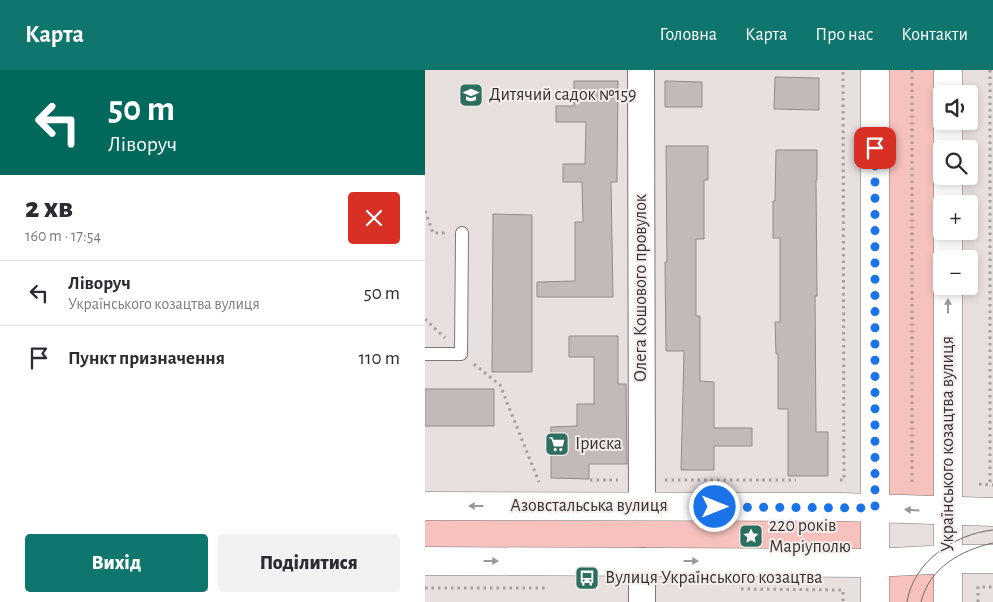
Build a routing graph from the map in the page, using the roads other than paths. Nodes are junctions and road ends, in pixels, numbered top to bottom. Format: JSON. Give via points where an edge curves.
{"nodes":[{"id":1,"x":641,"y":70,"type":"edge"},
{"id":2,"x":875,"y":70,"type":"edge"},
{"id":3,"x":948,"y":70,"type":"edge"},
{"id":4,"x":948,"y":85,"type":"edge"},
{"id":5,"x":462,"y":233,"type":"dead end"},
{"id":6,"x":949,"y":295,"type":"edge"},
{"id":7,"x":425,"y":354,"type":"edge"},
{"id":8,"x":425,"y":506,"type":"edge"},
{"id":9,"x":642,"y":506,"type":"junction"},
{"id":10,"x":875,"y":508,"type":"junction"},
{"id":11,"x":949,"y":512,"type":"junction"},
{"id":12,"x":993,"y":512,"type":"edge"},
{"id":13,"x":948,"y":559,"type":"junction"},
{"id":14,"x":993,"y":559,"type":"edge"},
{"id":15,"x":425,"y":561,"type":"edge"},
{"id":16,"x":642,"y":561,"type":"junction"},
{"id":17,"x":875,"y":563,"type":"junction"},
{"id":18,"x":642,"y":602,"type":"edge"},
{"id":19,"x":875,"y":602,"type":"edge"},
{"id":20,"x":948,"y":602,"type":"edge"}],
"edges":[{"from":1,"to":9,"type":"street","name":"Олега Кошового провулок"},
{"from":2,"to":10,"type":"street"},
{"from":3,"to":4,"type":"street"},
{"from":5,"to":7,"type":"lane","via":[[461,354]]},
{"from":11,"to":6,"type":"street","name":"Українського козацтва вулиця","one_way":true},
{"from":9,"to":8,"type":"street","name":"Азовстальська вулиця","one_way":true},
{"from":9,"to":10,"type":"street","name":"Азовстальська вулиця"},
{"from":11,"to":10,"type":"street","name":"Азовстальська вулиця","one_way":true},
{"from":10,"to":17,"type":"street"},
{"from":11,"to":12,"type":"street","name":"Азовстальська вулиця"},
{"from":11,"to":13,"type":"street","name":"Українського козацтва вулиця"},
{"from":13,"to":14,"type":"street"},
{"from":13,"to":17,"type":"street"},
{"from":13,"to":20,"type":"street","name":"Українського козацтва вулиця"},
{"from":15,"to":16,"type":"street","one_way":true},
{"from":16,"to":17,"type":"street","one_way":true},
{"from":16,"to":18,"type":"street"},
{"from":17,"to":19,"type":"street"}]}
